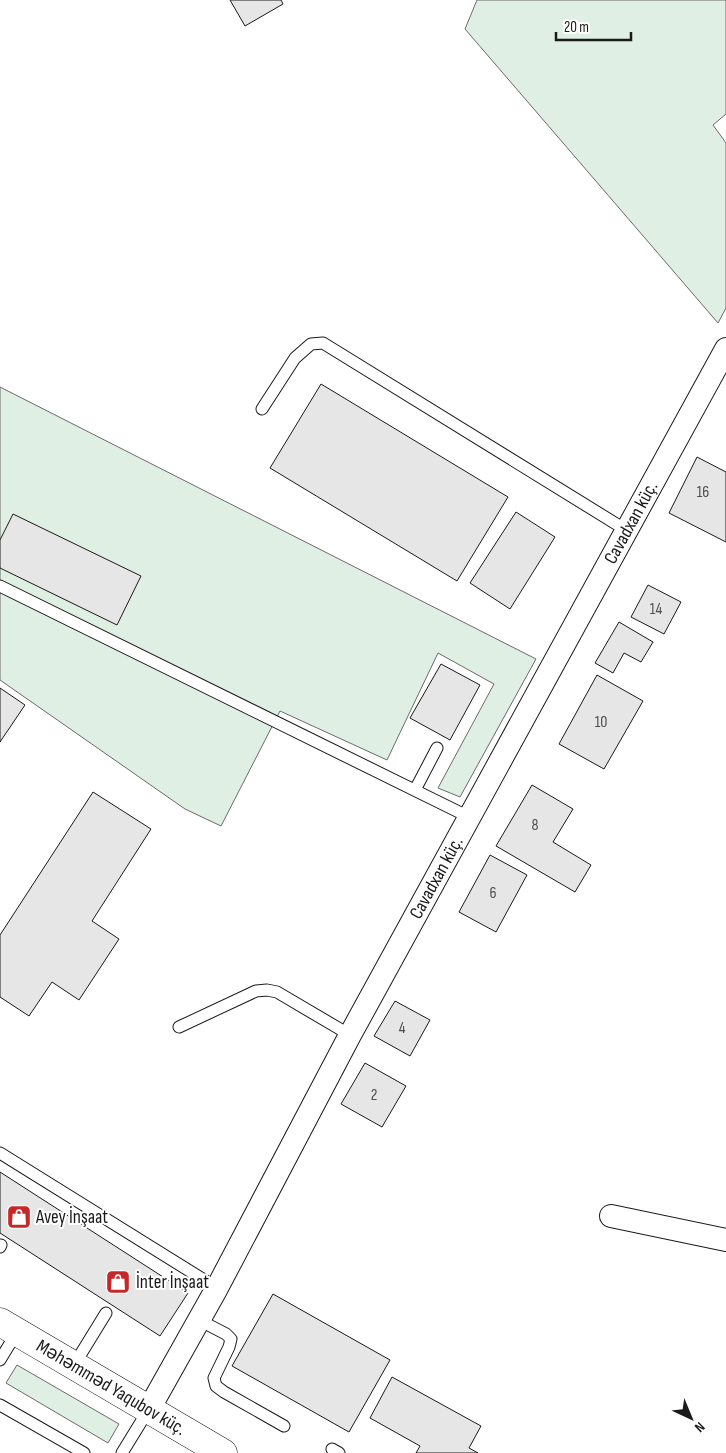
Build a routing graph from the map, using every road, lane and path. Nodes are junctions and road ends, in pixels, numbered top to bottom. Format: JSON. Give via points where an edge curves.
{"nodes":[{"id":1,"x":726,"y":349,"type":"edge"},
{"id":2,"x":262,"y":409,"type":"dead end"},
{"id":3,"x":626,"y":530,"type":"junction"},
{"id":4,"x":0,"y":586,"type":"edge"},
{"id":5,"x":437,"y":748,"type":"dead end"},
{"id":6,"x":415,"y":790,"type":"junction"},
{"id":7,"x":469,"y":817,"type":"junction"},
{"id":8,"x":179,"y":1027,"type":"dead end"},
{"id":9,"x":350,"y":1035,"type":"junction"},
{"id":10,"x":0,"y":1154,"type":"edge"},
{"id":11,"x":611,"y":1216,"type":"dead end"},
{"id":12,"x":726,"y":1240,"type":"edge"},
{"id":13,"x":217,"y":1288,"type":"junction"},
{"id":14,"x":106,"y":1313,"type":"dead end"},
{"id":15,"x":199,"y":1320,"type":"junction"},
{"id":16,"x":9,"y":1327,"type":"edge"},
{"id":17,"x":0,"y":1360,"type":"edge"},
{"id":18,"x":74,"y":1365,"type":"junction"},
{"id":19,"x":0,"y":1405,"type":"edge"},
{"id":20,"x":149,"y":1409,"type":"junction"},
{"id":21,"x":284,"y":1426,"type":"dead end"},
{"id":22,"x":84,"y":1453,"type":"edge"},
{"id":23,"x":122,"y":1453,"type":"edge"},
{"id":24,"x":223,"y":1453,"type":"edge"}],
"edges":[{"from":1,"to":3,"type":"street","name":"Cavadxan küç."},
{"from":2,"to":3,"type":"lane","via":[[295,358],[311,344],[323,344]]},
{"from":3,"to":7,"type":"street","name":"Cavadxan küç."},
{"from":4,"to":6,"type":"lane"},
{"from":5,"to":6,"type":"lane"},
{"from":6,"to":7,"type":"lane"},
{"from":7,"to":9,"type":"street","name":"Cavadxan küç."},
{"from":8,"to":9,"type":"lane","via":[[256,991],[267,990],[277,992]]},
{"from":9,"to":13,"type":"street","name":"Cavadxan küç."},
{"from":10,"to":13,"type":"lane"},
{"from":11,"to":12,"type":"street"},
{"from":13,"to":15,"type":"street","name":"Cavadxan küç."},
{"from":14,"to":18,"type":"lane"},
{"from":15,"to":20,"type":"street","name":"Cavadxan küç."},
{"from":15,"to":21,"type":"lane","via":[[231,1339],[214,1378],[216,1386]]},
{"from":16,"to":17,"type":"lane"},
{"from":16,"to":18,"type":"main road","name":"Məhəmməd Yaqubov küç."},
{"from":18,"to":20,"type":"main road","name":"Məhəmməd Yaqubov küç."},
{"from":19,"to":22,"type":"lane"},
{"from":20,"to":23,"type":"lane"},
{"from":20,"to":24,"type":"main road","name":"Məhəmməd Yaqubov küç."}]}
